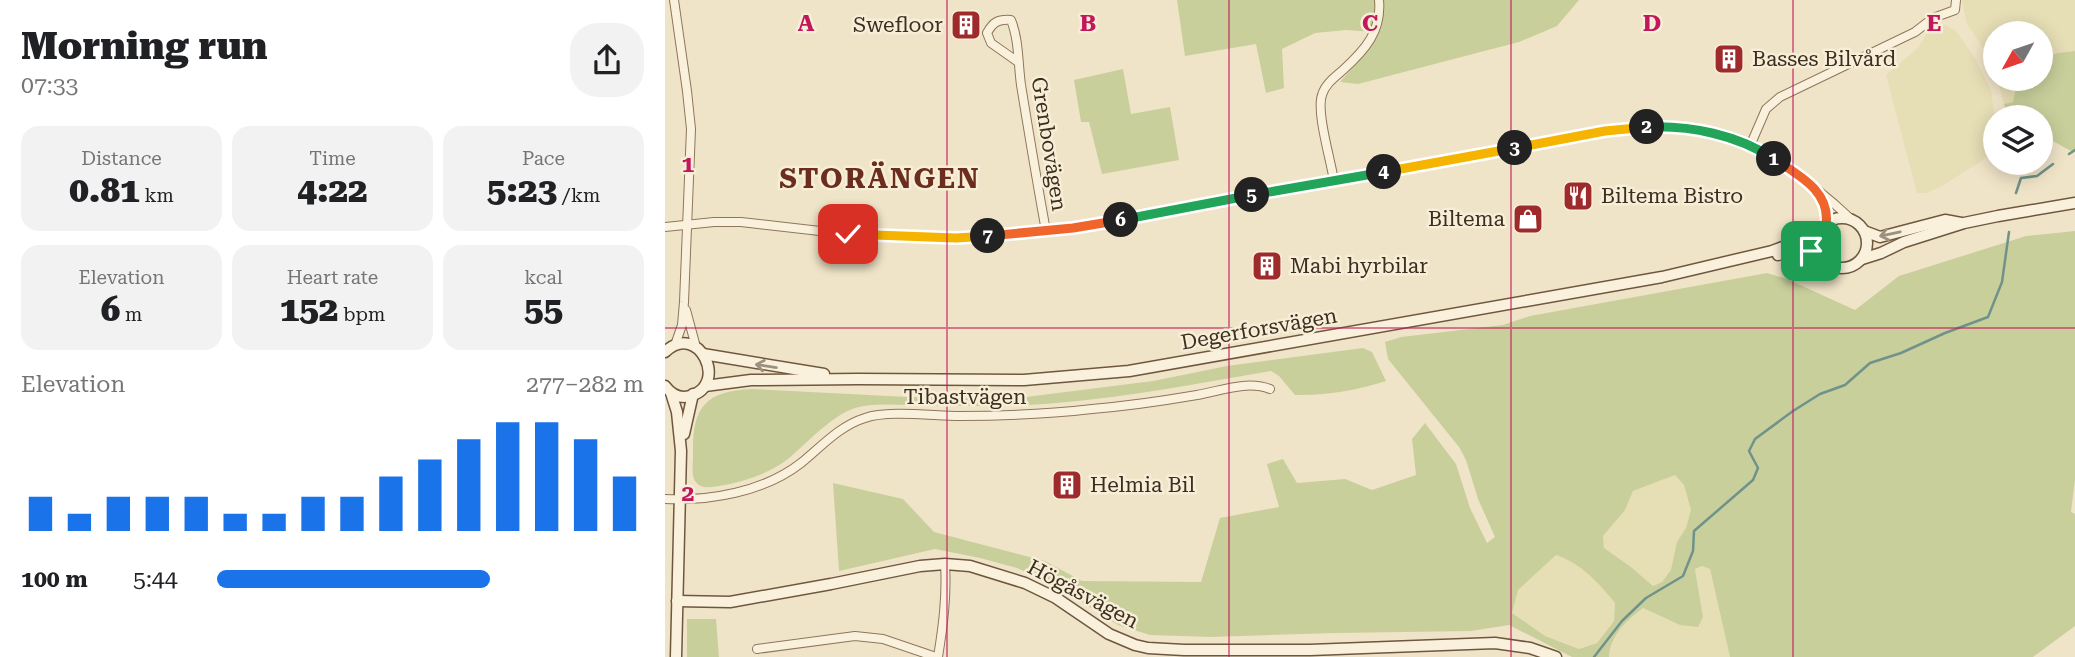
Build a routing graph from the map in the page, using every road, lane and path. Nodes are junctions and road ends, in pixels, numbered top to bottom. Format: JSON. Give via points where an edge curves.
{"nodes":[{"id":1,"x":674,"y":0,"type":"edge"},
{"id":2,"x":1379,"y":0,"type":"edge"},
{"id":3,"x":1955,"y":0,"type":"edge"},
{"id":4,"x":1018,"y":62,"type":"junction"},
{"id":5,"x":1750,"y":146,"type":"junction"},
{"id":6,"x":1334,"y":181,"type":"junction"},
{"id":7,"x":1812,"y":186,"type":"junction"},
{"id":8,"x":2075,"y":203,"type":"edge"},
{"id":9,"x":1853,"y":221,"type":"junction"},
{"id":10,"x":1964,"y":223,"type":"junction"},
{"id":11,"x":688,"y":225,"type":"junction"},
{"id":12,"x":665,"y":227,"type":"edge"},
{"id":13,"x":1823,"y":227,"type":"junction"},
{"id":14,"x":1046,"y":231,"type":"junction"},
{"id":15,"x":1864,"y":231,"type":"junction"},
{"id":16,"x":1820,"y":256,"type":"junction"},
{"id":17,"x":1862,"y":259,"type":"junction"},
{"id":18,"x":1662,"y":277,"type":"junction"},
{"id":19,"x":685,"y":297,"type":"junction"},
{"id":20,"x":668,"y":350,"type":"edge"},
{"id":21,"x":699,"y":351,"type":"junction"},
{"id":22,"x":858,"y":379,"type":"junction"},
{"id":23,"x":705,"y":386,"type":"junction"},
{"id":24,"x":668,"y":389,"type":"edge"},
{"id":25,"x":1270,"y":389,"type":"dead end"},
{"id":26,"x":694,"y":394,"type":"junction"},
{"id":27,"x":681,"y":451,"type":"junction"},
{"id":28,"x":665,"y":499,"type":"edge"},
{"id":29,"x":680,"y":499,"type":"junction"},
{"id":30,"x":946,"y":564,"type":"junction"},
{"id":31,"x":677,"y":601,"type":"junction"},
{"id":32,"x":757,"y":649,"type":"dead end"},
{"id":33,"x":1184,"y":654,"type":"edge"},
{"id":34,"x":676,"y":657,"type":"edge"},
{"id":35,"x":937,"y":657,"type":"edge"},
{"id":36,"x":1556,"y":657,"type":"edge"}],
"edges":[{"from":1,"to":11,"type":"street","via":[[690,119]]},
{"from":2,"to":6,"type":"street","via":[[1376,31],[1322,93],[1321,114]]},
{"from":3,"to":5,"type":"street","via":[[1955,10],[1780,97],[1766,109]]},
{"from":4,"to":4,"type":"street","name":"Grenbovägen","via":[[1011,20],[992,24],[987,33],[991,43]]},
{"from":4,"to":14,"type":"street","name":"Grenbovägen"},
{"from":5,"to":6,"type":"street","via":[[1675,126],[1633,127]]},
{"from":5,"to":7,"type":"street"},
{"from":6,"to":14,"type":"street"},
{"from":7,"to":9,"type":"street"},
{"from":7,"to":13,"type":"street","via":[[1825,205]]},
{"from":8,"to":10,"type":"main road"},
{"from":9,"to":13,"type":"main road","via":[[1839,219]]},
{"from":9,"to":15,"type":"main road"},
{"from":10,"to":15,"type":"main road","one_way":true,"via":[[1945,220],[1880,237]]},
{"from":10,"to":17,"type":"main road"},
{"from":11,"to":12,"type":"street"},
{"from":11,"to":14,"type":"street","via":[[741,222],[956,238]]},
{"from":11,"to":19,"type":"street"},
{"from":13,"to":16,"type":"main road","via":[[1817,242]]},
{"from":13,"to":18,"type":"main road","name":"Degerforsvägen","via":[[1772,251]]},
{"from":15,"to":17,"type":"main road","via":[[1867,246]]},
{"from":16,"to":17,"type":"main road","via":[[1840,268]]},
{"from":16,"to":18,"type":"main road","name":"Degerforsvägen","via":[[1795,251],[1729,268]]},
{"from":18,"to":22,"type":"main road","name":"Degerforsvägen","via":[[1109,373],[1024,380]]},
{"from":19,"to":20,"type":"street","via":[[682,325]]},
{"from":19,"to":21,"type":"street"},
{"from":20,"to":21,"type":"main road","name":"Degerforsvägen","via":[[686,344]]},
{"from":22,"to":21,"type":"main road","name":"Degerforsvägen","one_way":true},
{"from":21,"to":23,"type":"main road","via":[[708,367]]},
{"from":22,"to":23,"type":"main road","name":"Degerforsvägen","via":[[751,380]]},
{"from":23,"to":26,"type":"main road"},
{"from":24,"to":26,"type":"main road","via":[[683,397]]},
{"from":24,"to":27,"type":"main road","via":[[677,412]]},
{"from":25,"to":29,"type":"street","name":"Tibastvägen","via":[[1245,386],[1031,414],[867,417],[839,431],[799,465],[771,480],[723,495]]},
{"from":26,"to":27,"type":"main road"},
{"from":27,"to":29,"type":"main road"},
{"from":28,"to":29,"type":"street","name":"Tibastvägen"},
{"from":29,"to":31,"type":"main road"},
{"from":30,"to":31,"type":"main road","name":"Högåsvägen","via":[[730,602]]},
{"from":30,"to":33,"type":"main road","name":"Högåsvägen","via":[[970,566],[1025,583],[1109,634],[1135,645]]},
{"from":30,"to":35,"type":"street","via":[[945,617]]},
{"from":31,"to":34,"type":"main road"},
{"from":32,"to":35,"type":"street","via":[[855,635]]},
{"from":33,"to":36,"type":"main road","name":"Högåsvägen","via":[[1495,643]]}]}
